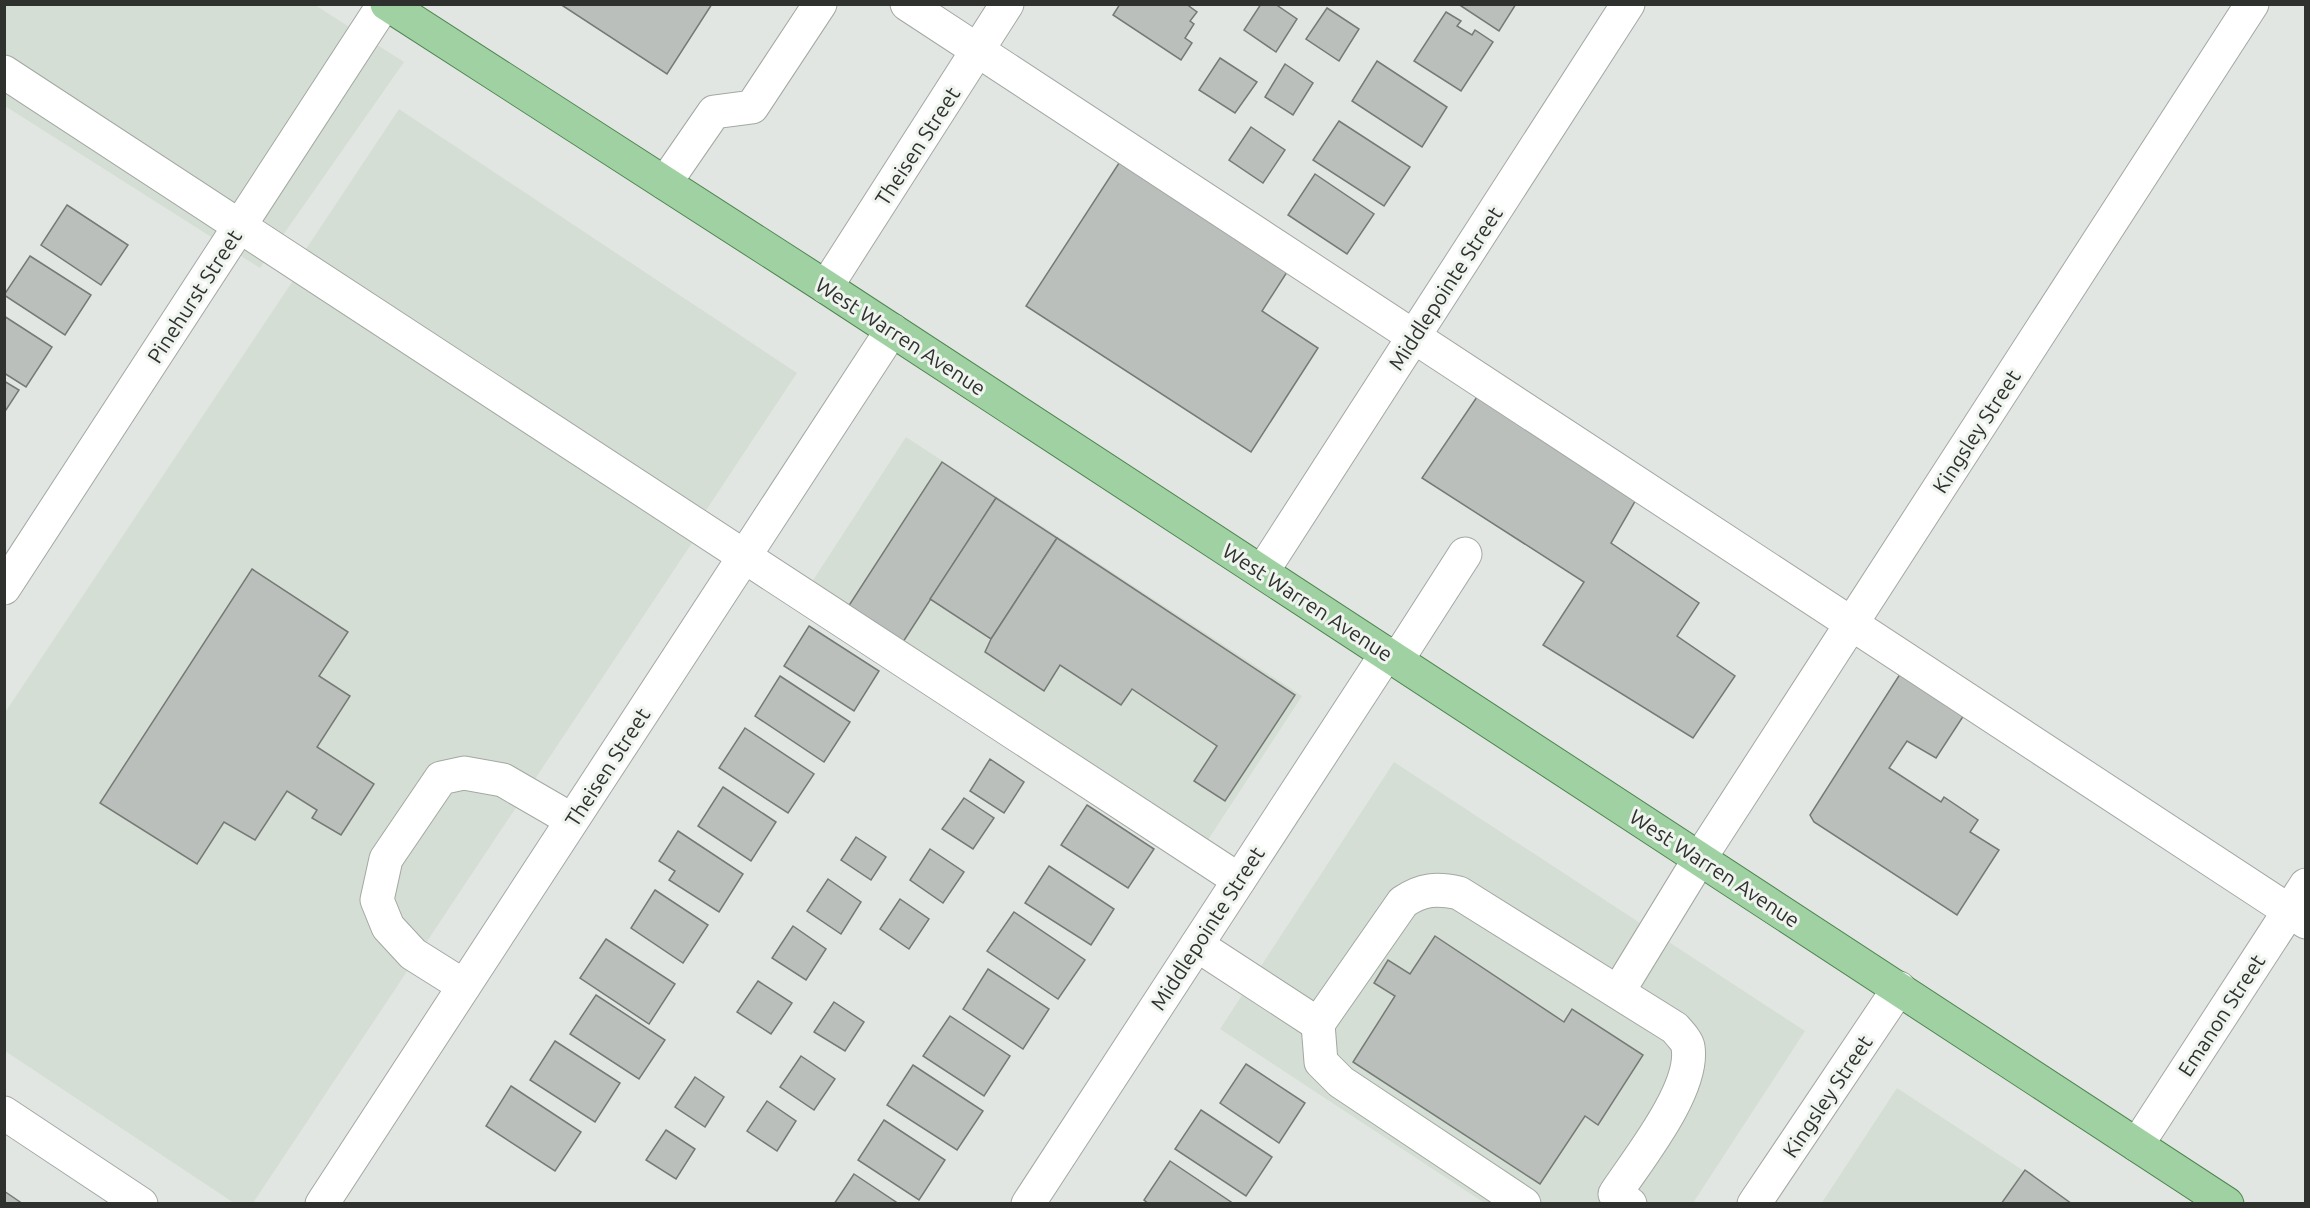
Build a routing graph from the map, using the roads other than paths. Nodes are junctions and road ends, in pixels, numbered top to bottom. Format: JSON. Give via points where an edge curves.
{"nodes":[{"id":1,"x":386,"y":4,"type":"edge"},
{"id":2,"x":820,"y":4,"type":"edge"},
{"id":3,"x":907,"y":4,"type":"edge"},
{"id":4,"x":1007,"y":4,"type":"edge"},
{"id":5,"x":1628,"y":4,"type":"edge"},
{"id":6,"x":2252,"y":4,"type":"edge"},
{"id":7,"x":978,"y":51,"type":"junction"},
{"id":8,"x":4,"y":72,"type":"edge"},
{"id":9,"x":665,"y":183,"type":"junction"},
{"id":10,"x":240,"y":226,"type":"junction"},
{"id":11,"x":826,"y":287,"type":"junction"},
{"id":12,"x":892,"y":330,"type":"junction"},
{"id":13,"x":1414,"y":336,"type":"junction"},
{"id":14,"x":1465,"y":554,"type":"dead end"},
{"id":15,"x":744,"y":556,"type":"junction"},
{"id":16,"x":1262,"y":572,"type":"junction"},
{"id":17,"x":4,"y":588,"type":"edge"},
{"id":18,"x":1852,"y":624,"type":"junction"},
{"id":19,"x":1392,"y":657,"type":"junction"},
{"id":20,"x":572,"y":820,"type":"junction"},
{"id":21,"x":1700,"y":858,"type":"junction"},
{"id":22,"x":1239,"y":880,"type":"junction"},
{"id":23,"x":2300,"y":906,"type":"edge"},
{"id":24,"x":1197,"y":945,"type":"junction"},
{"id":25,"x":464,"y":986,"type":"junction"},
{"id":26,"x":1899,"y":988,"type":"junction"},
{"id":27,"x":1617,"y":992,"type":"junction"},
{"id":28,"x":1318,"y":1024,"type":"junction"},
{"id":29,"x":4,"y":1113,"type":"edge"},
{"id":30,"x":2137,"y":1145,"type":"junction"},
{"id":31,"x":1618,"y":1200,"type":"edge"},
{"id":32,"x":141,"y":1203,"type":"edge"},
{"id":33,"x":322,"y":1203,"type":"edge"},
{"id":34,"x":1028,"y":1203,"type":"edge"},
{"id":35,"x":1524,"y":1203,"type":"edge"},
{"id":36,"x":1754,"y":1203,"type":"edge"},
{"id":37,"x":2227,"y":1203,"type":"edge"}],
"edges":[{"from":1,"to":9,"type":"main road","name":"West Warren Avenue"},
{"from":1,"to":10,"type":"street","name":"Pinehurst Street"},
{"from":2,"to":9,"type":"street","via":[[752,107],[714,112]]},
{"from":3,"to":7,"type":"street"},
{"from":4,"to":7,"type":"street","name":"Theisen Street"},
{"from":5,"to":13,"type":"street","name":"Middlepointe Street"},
{"from":6,"to":18,"type":"street","name":"Kingsley Street"},
{"from":7,"to":11,"type":"street","name":"Theisen Street"},
{"from":7,"to":13,"type":"street"},
{"from":8,"to":10,"type":"street"},
{"from":9,"to":11,"type":"main road","name":"West Warren Avenue"},
{"from":10,"to":15,"type":"street"},
{"from":10,"to":17,"type":"street","name":"Pinehurst Street"},
{"from":11,"to":12,"type":"main road","name":"West Warren Avenue"},
{"from":12,"to":15,"type":"street","name":"Theisen Street"},
{"from":12,"to":16,"type":"main road","name":"West Warren Avenue"},
{"from":13,"to":16,"type":"street","name":"Middlepointe Street"},
{"from":13,"to":18,"type":"street"},
{"from":14,"to":19,"type":"street","name":"Middlepointe Street"},
{"from":15,"to":20,"type":"street","name":"Theisen Street"},
{"from":15,"to":22,"type":"street"},
{"from":16,"to":19,"type":"main road","name":"West Warren Avenue"},
{"from":18,"to":21,"type":"street","name":"Kingsley Street"},
{"from":18,"to":23,"type":"street"},
{"from":19,"to":21,"type":"main road","name":"West Warren Avenue"},
{"from":19,"to":22,"type":"street","name":"Middlepointe Street"},
{"from":20,"to":25,"type":"street","name":"Theisen Street"},
{"from":20,"to":25,"type":"street","via":[[503,780],[464,772],[441,778],[386,859],[377,900],[388,927],[413,954]]},
{"from":21,"to":26,"type":"main road","name":"West Warren Avenue"},
{"from":21,"to":27,"type":"street","name":"Kingsley Street"},
{"from":22,"to":24,"type":"street","name":"Middlepointe Street"},
{"from":23,"to":30,"type":"street","name":"Emanon Street"},
{"from":24,"to":28,"type":"street"},
{"from":24,"to":34,"type":"street","name":"Middlepointe Street"},
{"from":25,"to":33,"type":"street","name":"Theisen Street"},
{"from":26,"to":30,"type":"main road","name":"West Warren Avenue"},
{"from":26,"to":36,"type":"street","name":"Kingsley Street"},
{"from":27,"to":28,"type":"street","via":[[1459,893],[1438,889],[1417,892],[1403,902]]},
{"from":27,"to":31,"type":"street","via":[[1676,1028],[1688,1045],[1689,1069],[1680,1095]]},
{"from":28,"to":35,"type":"street","via":[[1321,1062],[1341,1082]]},
{"from":29,"to":32,"type":"street"},
{"from":30,"to":37,"type":"main road","name":"West Warren Avenue"}]}
